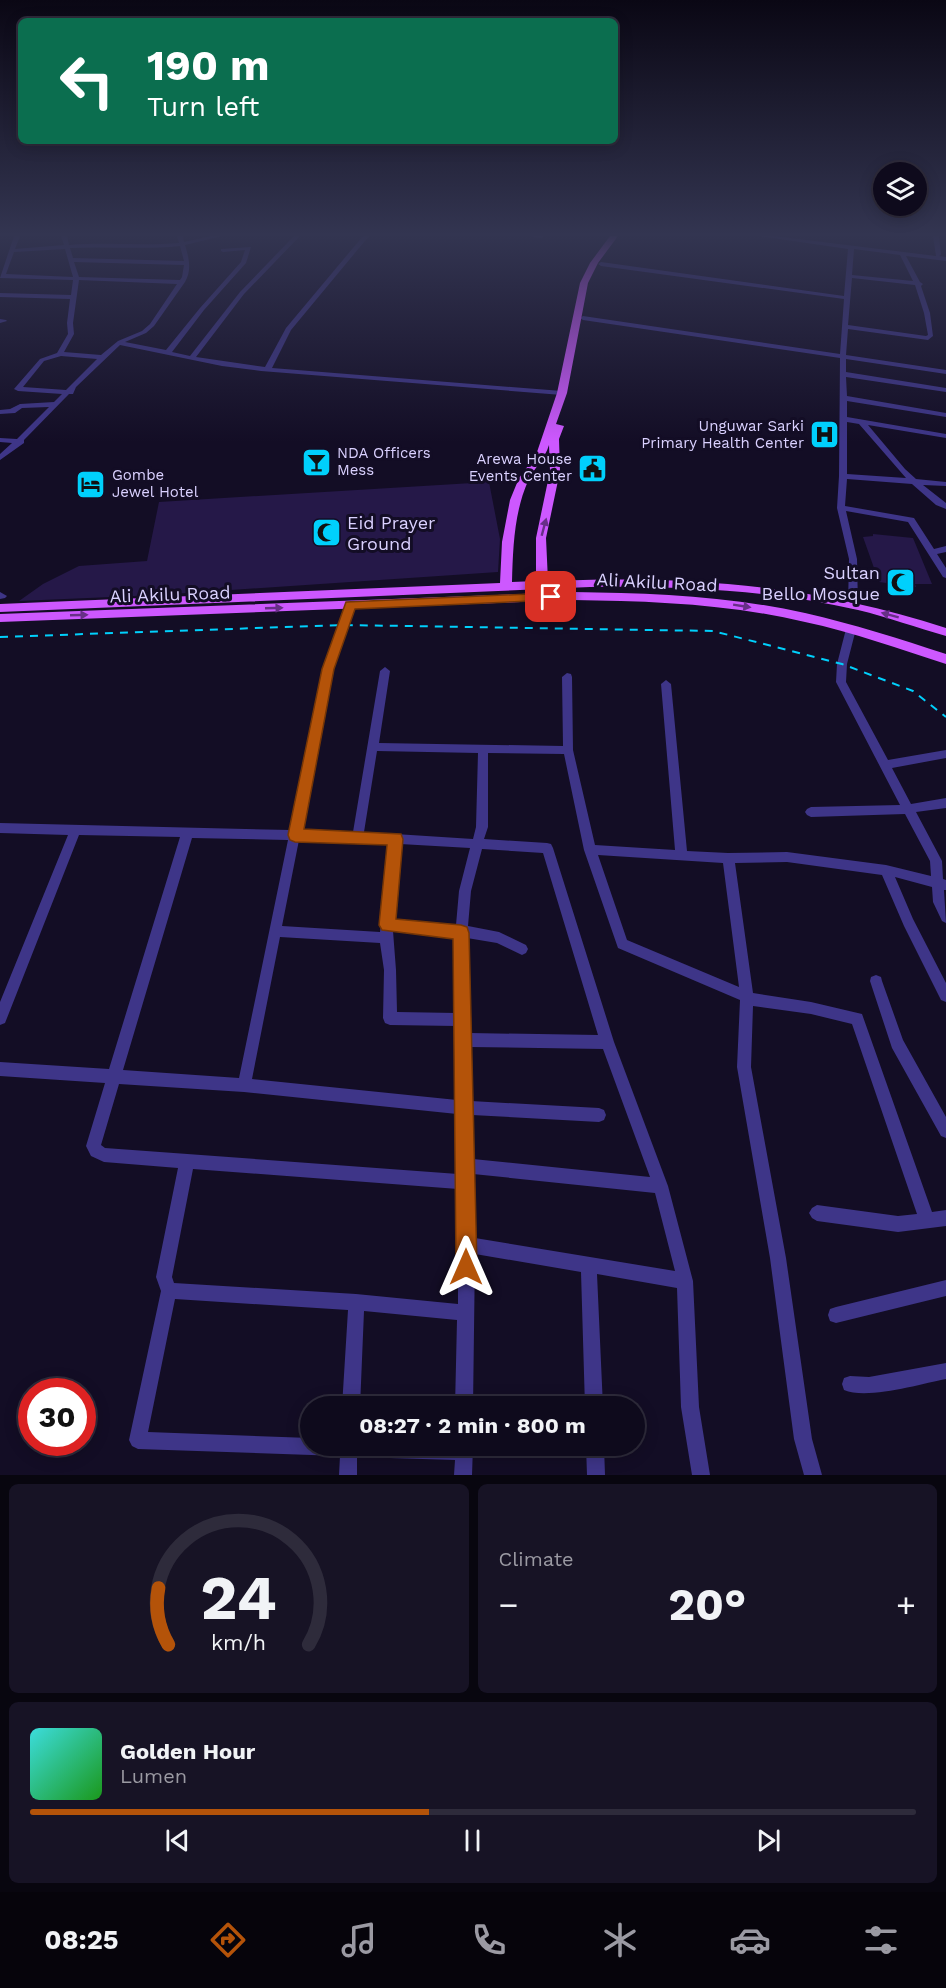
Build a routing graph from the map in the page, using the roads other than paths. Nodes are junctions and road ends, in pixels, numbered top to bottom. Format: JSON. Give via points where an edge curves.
{"nodes":[{"id":1,"x":73,"y":305,"type":"edge"},
{"id":2,"x":166,"y":305,"type":"edge"},
{"id":3,"x":206,"y":305,"type":"edge"},
{"id":4,"x":233,"y":305,"type":"edge"},
{"id":5,"x":308,"y":305,"type":"edge"},
{"id":6,"x":580,"y":305,"type":"edge"},
{"id":7,"x":586,"y":305,"type":"edge"},
{"id":8,"x":847,"y":305,"type":"edge"},
{"id":9,"x":926,"y":305,"type":"edge"},
{"id":10,"x":583,"y":318,"type":"junction"},
{"id":11,"x":846,"y":327,"type":"junction"},
{"id":12,"x":119,"y":342,"type":"junction"},
{"id":13,"x":167,"y":353,"type":"junction"},
{"id":14,"x":60,"y":354,"type":"junction"},
{"id":15,"x":843,"y":356,"type":"junction"},
{"id":16,"x":101,"y":357,"type":"junction"},
{"id":17,"x":192,"y":358,"type":"junction"},
{"id":18,"x":268,"y":369,"type":"junction"},
{"id":19,"x":946,"y":372,"type":"edge"},
{"id":20,"x":843,"y":374,"type":"junction"},
{"id":21,"x":946,"y":390,"type":"edge"},
{"id":22,"x":70,"y":392,"type":"junction"},
{"id":23,"x":562,"y":393,"type":"junction"},
{"id":24,"x":843,"y":398,"type":"junction"},
{"id":25,"x":57,"y":404,"type":"junction"},
{"id":26,"x":0,"y":412,"type":"edge"},
{"id":27,"x":946,"y":414,"type":"edge"},
{"id":28,"x":843,"y":419,"type":"junction"},
{"id":29,"x":861,"y":422,"type":"junction"},
{"id":30,"x":946,"y":436,"type":"edge"},
{"id":31,"x":0,"y":440,"type":"edge"},
{"id":32,"x":21,"y":441,"type":"junction"},
{"id":33,"x":0,"y":458,"type":"edge"},
{"id":34,"x":843,"y":476,"type":"junction"},
{"id":35,"x":917,"y":483,"type":"junction"},
{"id":36,"x":946,"y":484,"type":"edge"},
{"id":37,"x":946,"y":506,"type":"edge"},
{"id":38,"x":841,"y":508,"type":"junction"},
{"id":39,"x":946,"y":549,"type":"edge"},
{"id":40,"x":931,"y":552,"type":"junction"},
{"id":41,"x":946,"y":575,"type":"edge"},
{"id":42,"x":542,"y":585,"type":"junction"},
{"id":43,"x":506,"y":587,"type":"junction"},
{"id":44,"x":1,"y":600,"type":"edge"},
{"id":45,"x":350,"y":605,"type":"junction"},
{"id":46,"x":854,"y":606,"type":"junction"},
{"id":47,"x":0,"y":618,"type":"edge"},
{"id":48,"x":851,"y":629,"type":"junction"},
{"id":49,"x":946,"y":632,"type":"edge"},
{"id":50,"x":946,"y":659,"type":"edge"},
{"id":51,"x":385,"y":671,"type":"dead end"},
{"id":52,"x":567,"y":677,"type":"dead end"},
{"id":53,"x":666,"y":684,"type":"dead end"},
{"id":54,"x":372,"y":747,"type":"junction"},
{"id":55,"x":483,"y":749,"type":"junction"},
{"id":56,"x":568,"y":750,"type":"junction"},
{"id":57,"x":946,"y":754,"type":"edge"},
{"id":58,"x":886,"y":765,"type":"junction"},
{"id":59,"x":946,"y":803,"type":"edge"},
{"id":60,"x":908,"y":809,"type":"junction"},
{"id":61,"x":811,"y":812,"type":"dead end"},
{"id":62,"x":0,"y":828,"type":"edge"},
{"id":63,"x":76,"y":829,"type":"junction"},
{"id":64,"x":187,"y":834,"type":"junction"},
{"id":65,"x":295,"y":835,"type":"junction"},
{"id":66,"x":358,"y":837,"type":"junction"},
{"id":67,"x":395,"y":839,"type":"junction"},
{"id":68,"x":479,"y":844,"type":"junction"},
{"id":69,"x":590,"y":850,"type":"junction"},
{"id":70,"x":681,"y":854,"type":"junction"},
{"id":71,"x":728,"y":858,"type":"junction"},
{"id":72,"x":941,"y":860,"type":"edge"},
{"id":73,"x":886,"y":870,"type":"junction"},
{"id":74,"x":942,"y":883,"type":"edge"},
{"id":75,"x":946,"y":917,"type":"edge"},
{"id":76,"x":275,"y":931,"type":"junction"},
{"id":77,"x":387,"y":932,"type":"junction"},
{"id":78,"x":461,"y":933,"type":"junction"},
{"id":79,"x":522,"y":949,"type":"dead end"},
{"id":80,"x":876,"y":981,"type":"dead end"},
{"id":81,"x":747,"y":996,"type":"junction"},
{"id":82,"x":946,"y":996,"type":"edge"},
{"id":83,"x":0,"y":1018,"type":"edge"},
{"id":84,"x":463,"y":1020,"type":"junction"},
{"id":85,"x":464,"y":1040,"type":"junction"},
{"id":86,"x":607,"y":1042,"type":"junction"},
{"id":87,"x":0,"y":1069,"type":"edge"},
{"id":88,"x":115,"y":1077,"type":"junction"},
{"id":89,"x":244,"y":1085,"type":"junction"},
{"id":90,"x":466,"y":1108,"type":"junction"},
{"id":91,"x":599,"y":1115,"type":"dead end"},
{"id":92,"x":946,"y":1131,"type":"edge"},
{"id":93,"x":187,"y":1160,"type":"junction"},
{"id":94,"x":465,"y":1166,"type":"junction"},
{"id":95,"x":465,"y":1182,"type":"junction"},
{"id":96,"x":661,"y":1186,"type":"junction"},
{"id":97,"x":817,"y":1213,"type":"dead end"},
{"id":98,"x":946,"y":1218,"type":"edge"},
{"id":99,"x":927,"y":1221,"type":"junction"},
{"id":100,"x":467,"y":1245,"type":"junction"},
{"id":101,"x":589,"y":1266,"type":"junction"},
{"id":102,"x":685,"y":1281,"type":"junction"},
{"id":103,"x":946,"y":1288,"type":"edge"},
{"id":104,"x":169,"y":1291,"type":"junction"},
{"id":105,"x":356,"y":1302,"type":"junction"},
{"id":106,"x":465,"y":1313,"type":"junction"},
{"id":107,"x":836,"y":1315,"type":"dead end"},
{"id":108,"x":946,"y":1371,"type":"edge"},
{"id":109,"x":850,"y":1384,"type":"dead end"},
{"id":110,"x":352,"y":1396,"type":"edge"},
{"id":111,"x":464,"y":1396,"type":"edge"},
{"id":112,"x":594,"y":1396,"type":"edge"},
{"id":113,"x":300,"y":1445,"type":"edge"},
{"id":114,"x":349,"y":1456,"type":"edge"},
{"id":115,"x":464,"y":1456,"type":"edge"},
{"id":116,"x":595,"y":1456,"type":"edge"},
{"id":117,"x":348,"y":1475,"type":"edge"},
{"id":118,"x":463,"y":1475,"type":"edge"},
{"id":119,"x":596,"y":1475,"type":"edge"},
{"id":120,"x":701,"y":1475,"type":"edge"},
{"id":121,"x":813,"y":1475,"type":"edge"}],
"edges":[{"from":1,"to":14,"type":"street","via":[[71,334]]},
{"from":2,"to":12,"type":"street","via":[[144,332]]},
{"from":3,"to":13,"type":"street"},
{"from":4,"to":17,"type":"street"},
{"from":5,"to":18,"type":"street","via":[[288,329]]},
{"from":6,"to":23,"type":"main road"},
{"from":7,"to":10,"type":"main road"},
{"from":8,"to":11,"type":"street"},
{"from":9,"to":11,"type":"street","via":[[931,334],[928,338]]},
{"from":10,"to":15,"type":"street"},
{"from":42,"to":10,"type":"main road","one_way":true,"via":[[541,538],[555,471],[554,440],[569,394]]},
{"from":11,"to":15,"type":"street"},
{"from":12,"to":13,"type":"street"},
{"from":12,"to":16,"type":"street"},
{"from":13,"to":17,"type":"street"},
{"from":14,"to":16,"type":"street"},
{"from":14,"to":22,"type":"street","via":[[42,360],[18,389]]},
{"from":15,"to":19,"type":"street"},
{"from":15,"to":20,"type":"street"},
{"from":16,"to":22,"type":"street"},
{"from":17,"to":18,"type":"street"},
{"from":18,"to":23,"type":"street"},
{"from":20,"to":21,"type":"street"},
{"from":20,"to":24,"type":"street"},
{"from":22,"to":25,"type":"street"},
{"from":23,"to":43,"type":"main road","via":[[541,455],[524,478],[512,509]]},
{"from":24,"to":27,"type":"street"},
{"from":24,"to":28,"type":"street"},
{"from":25,"to":26,"type":"street","via":[[20,406]]},
{"from":25,"to":32,"type":"street"},
{"from":28,"to":29,"type":"street"},
{"from":28,"to":34,"type":"street"},
{"from":29,"to":30,"type":"street"},
{"from":29,"to":35,"type":"street"},
{"from":31,"to":32,"type":"street"},
{"from":32,"to":33,"type":"street"},
{"from":34,"to":35,"type":"street"},
{"from":34,"to":38,"type":"street"},
{"from":35,"to":36,"type":"street"},
{"from":35,"to":37,"type":"street"},
{"from":38,"to":40,"type":"street","via":[[911,520]]},
{"from":38,"to":46,"type":"street","via":[[853,559]]},
{"from":39,"to":40,"type":"street"},
{"from":40,"to":41,"type":"street"},
{"from":42,"to":43,"type":"main road","name":"Ali Akilu Road"},
{"from":42,"to":46,"type":"main road","name":"Ali Akilu Road","via":[[713,584]]},
{"from":43,"to":44,"type":"main road","name":"Ali Akilu Road"},
{"from":47,"to":45,"type":"main road","name":"Ali Akilu Road","one_way":true},
{"from":45,"to":48,"type":"main road","name":"Ali Akilu Road","one_way":true,"via":[[573,596],[661,597],[741,606]]},
{"from":45,"to":65,"type":"street","via":[[328,669]]},
{"from":49,"to":46,"type":"main road","name":"Ali Akilu Road","one_way":true},
{"from":48,"to":50,"type":"main road","name":"Ali Akilu Road"},
{"from":48,"to":58,"type":"street","via":[[841,682]]},
{"from":51,"to":54,"type":"street"},
{"from":52,"to":56,"type":"street"},
{"from":53,"to":70,"type":"street"},
{"from":54,"to":55,"type":"street"},
{"from":54,"to":66,"type":"street"},
{"from":55,"to":56,"type":"street"},
{"from":55,"to":68,"type":"street"},
{"from":56,"to":69,"type":"street"},
{"from":57,"to":58,"type":"street"},
{"from":58,"to":60,"type":"street"},
{"from":59,"to":60,"type":"street"},
{"from":60,"to":61,"type":"street"},
{"from":60,"to":72,"type":"street"},
{"from":62,"to":63,"type":"street"},
{"from":63,"to":64,"type":"street"},
{"from":63,"to":83,"type":"street"},
{"from":64,"to":65,"type":"street"},
{"from":64,"to":88,"type":"street"},
{"from":65,"to":66,"type":"street"},
{"from":65,"to":76,"type":"street"},
{"from":66,"to":67,"type":"street"},
{"from":67,"to":68,"type":"street"},
{"from":67,"to":77,"type":"street"},
{"from":68,"to":78,"type":"street","via":[[465,891]]},
{"from":68,"to":86,"type":"street","via":[[547,848]]},
{"from":69,"to":70,"type":"street"},
{"from":69,"to":81,"type":"street","via":[[622,944]]},
{"from":70,"to":71,"type":"street"},
{"from":71,"to":73,"type":"street","via":[[787,857]]},
{"from":71,"to":81,"type":"street"},
{"from":72,"to":74,"type":"street"},
{"from":73,"to":74,"type":"street"},
{"from":73,"to":82,"type":"street"},
{"from":74,"to":75,"type":"street","via":[[939,902]]},
{"from":76,"to":77,"type":"street"},
{"from":76,"to":89,"type":"street"},
{"from":77,"to":78,"type":"street"},
{"from":77,"to":84,"type":"street","via":[[390,1018]]},
{"from":78,"to":79,"type":"street","via":[[500,938]]},
{"from":78,"to":84,"type":"street"},
{"from":80,"to":92,"type":"street","via":[[897,1043]]},
{"from":81,"to":99,"type":"street","via":[[853,1017],[859,1022]]},
{"from":81,"to":121,"type":"street","via":[[744,1067],[778,1258],[803,1439]]},
{"from":84,"to":85,"type":"street"},
{"from":85,"to":86,"type":"street"},
{"from":85,"to":90,"type":"street"},
{"from":86,"to":96,"type":"street"},
{"from":87,"to":88,"type":"street"},
{"from":88,"to":89,"type":"street"},
{"from":88,"to":93,"type":"street","via":[[93,1146],[96,1151],[104,1155]]},
{"from":89,"to":90,"type":"street"},
{"from":90,"to":91,"type":"street"},
{"from":90,"to":94,"type":"street"},
{"from":93,"to":95,"type":"street"},
{"from":93,"to":104,"type":"street","via":[[164,1277]]},
{"from":94,"to":95,"type":"street"},
{"from":94,"to":96,"type":"street"},
{"from":95,"to":100,"type":"street"},
{"from":96,"to":102,"type":"street"},
{"from":97,"to":99,"type":"street","via":[[898,1224]]},
{"from":98,"to":99,"type":"street"},
{"from":100,"to":101,"type":"street"},
{"from":100,"to":106,"type":"street"},
{"from":101,"to":102,"type":"street"},
{"from":101,"to":112,"type":"street"},
{"from":102,"to":120,"type":"street","via":[[690,1407]]},
{"from":103,"to":107,"type":"street"},
{"from":104,"to":105,"type":"street"},
{"from":104,"to":113,"type":"street","via":[[138,1440]]},
{"from":105,"to":106,"type":"street"},
{"from":105,"to":110,"type":"street"},
{"from":106,"to":111,"type":"street"},
{"from":108,"to":109,"type":"street","via":[[869,1385]]},
{"from":114,"to":117,"type":"street"},
{"from":115,"to":118,"type":"street"},
{"from":116,"to":119,"type":"street"}]}
